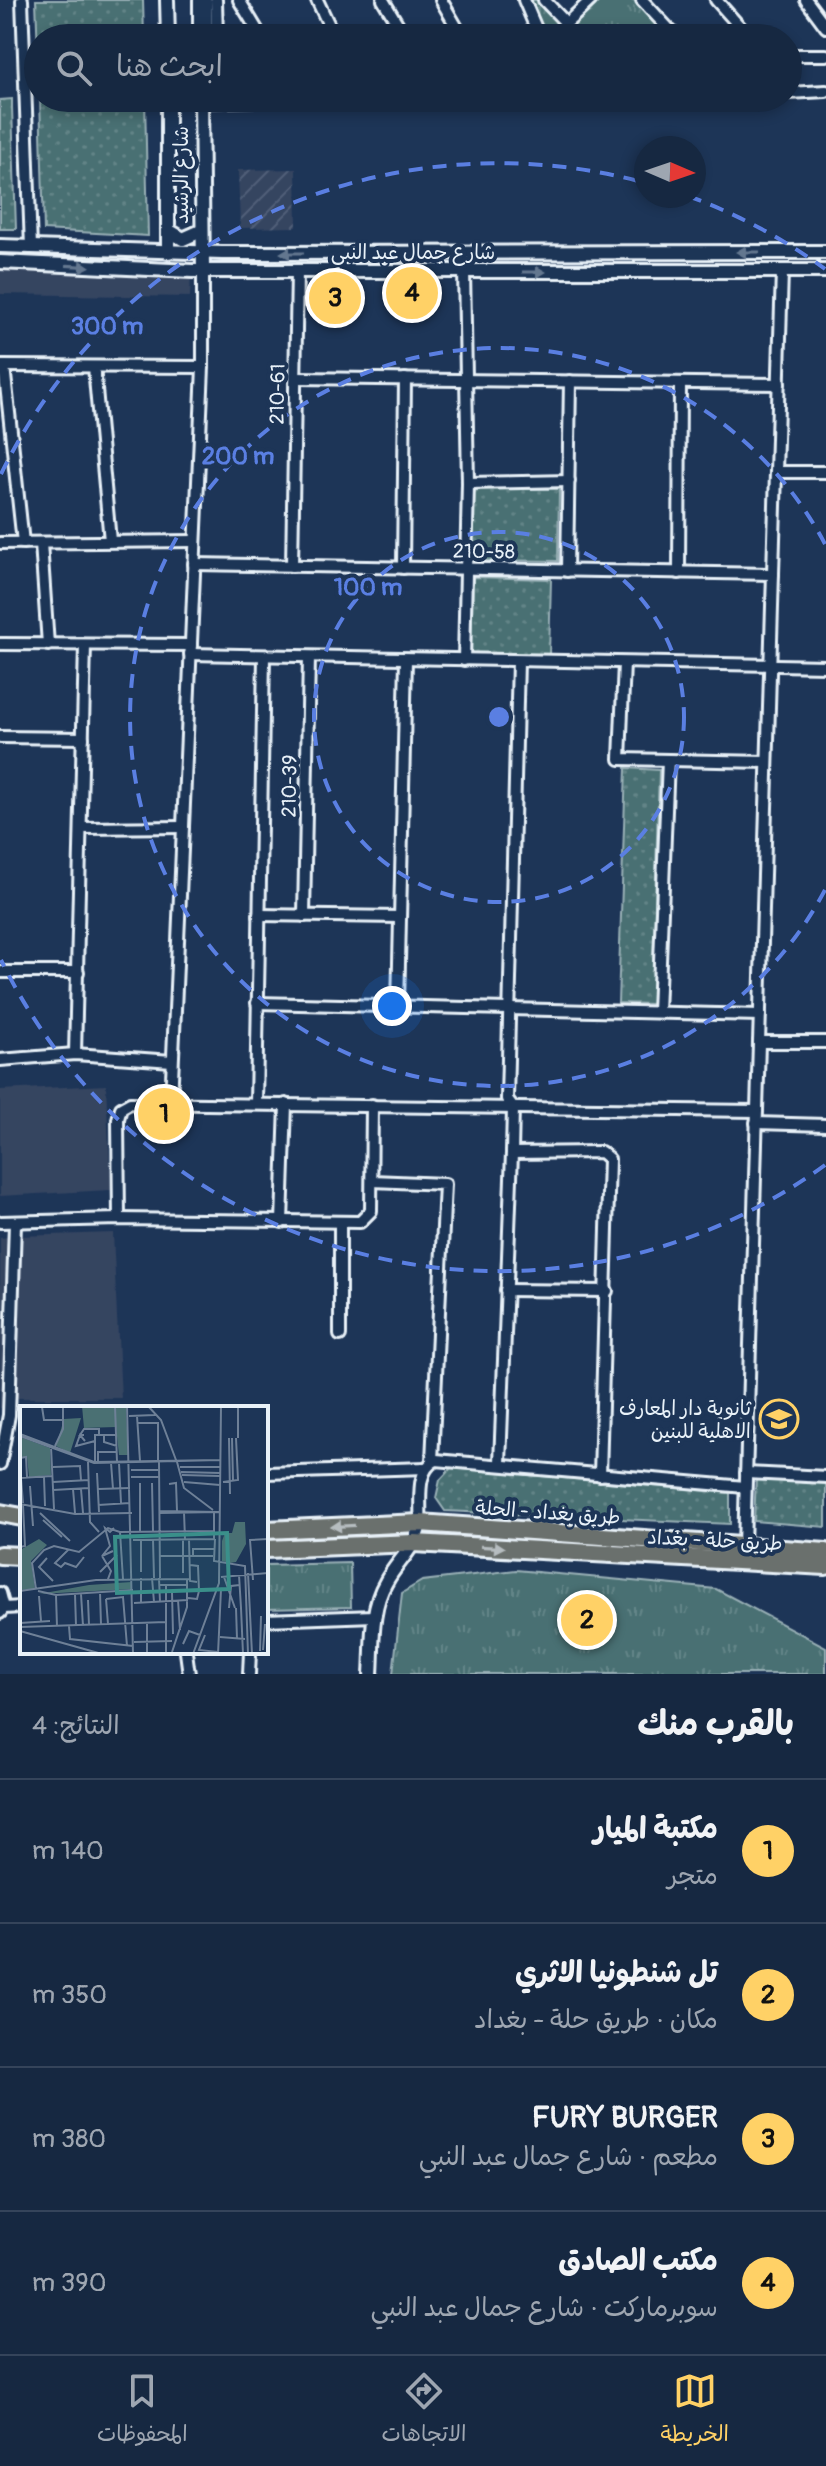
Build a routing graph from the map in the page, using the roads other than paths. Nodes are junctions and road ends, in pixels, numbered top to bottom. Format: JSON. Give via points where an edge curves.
{"nodes":[{"id":1,"x":22,"y":0,"type":"edge"},
{"id":2,"x":167,"y":0,"type":"edge"},
{"id":3,"x":200,"y":0,"type":"edge"},
{"id":4,"x":206,"y":0,"type":"edge"},
{"id":5,"x":216,"y":0,"type":"edge"},
{"id":6,"x":239,"y":0,"type":"edge"},
{"id":7,"x":317,"y":0,"type":"edge"},
{"id":8,"x":383,"y":0,"type":"edge"},
{"id":9,"x":441,"y":0,"type":"edge"},
{"id":10,"x":524,"y":0,"type":"edge"},
{"id":11,"x":544,"y":0,"type":"edge"},
{"id":12,"x":591,"y":0,"type":"edge"},
{"id":13,"x":642,"y":0,"type":"edge"},
{"id":14,"x":716,"y":0,"type":"edge"},
{"id":15,"x":806,"y":0,"type":"edge"},
{"id":16,"x":566,"y":23,"type":"joint"},
{"id":17,"x":168,"y":24,"type":"edge"},
{"id":18,"x":200,"y":24,"type":"edge"},
{"id":19,"x":207,"y":24,"type":"edge"},
{"id":20,"x":217,"y":24,"type":"edge"},
{"id":21,"x":254,"y":24,"type":"edge"},
{"id":22,"x":328,"y":24,"type":"edge"},
{"id":23,"x":398,"y":24,"type":"edge"},
{"id":24,"x":455,"y":24,"type":"edge"},
{"id":25,"x":534,"y":24,"type":"edge"},
{"id":26,"x":664,"y":24,"type":"edge"},
{"id":27,"x":737,"y":24,"type":"edge"},
{"id":28,"x":826,"y":27,"type":"edge"},
{"id":29,"x":24,"y":55,"type":"edge"},
{"id":30,"x":802,"y":55,"type":"edge"},
{"id":31,"x":826,"y":55,"type":"edge"},
{"id":32,"x":826,"y":91,"type":"edge"},
{"id":33,"x":802,"y":92,"type":"edge"},
{"id":34,"x":26,"y":112,"type":"edge"},
{"id":35,"x":169,"y":112,"type":"edge"},
{"id":36,"x":206,"y":112,"type":"edge"},
{"id":37,"x":168,"y":230,"type":"junction"},
{"id":38,"x":201,"y":231,"type":"junction"},
{"id":39,"x":0,"y":246,"type":"edge"},
{"id":40,"x":31,"y":248,"type":"junction"},
{"id":41,"x":168,"y":252,"type":"junction"},
{"id":42,"x":202,"y":252,"type":"junction"},
{"id":43,"x":826,"y":252,"type":"edge"},
{"id":44,"x":0,"y":262,"type":"edge"},
{"id":45,"x":203,"y":271,"type":"junction"},
{"id":46,"x":297,"y":271,"type":"junction"},
{"id":47,"x":464,"y":271,"type":"junction"},
{"id":48,"x":782,"y":271,"type":"junction"},
{"id":49,"x":826,"y":271,"type":"edge"},
{"id":50,"x":2,"y":366,"type":"edge"},
{"id":51,"x":94,"y":367,"type":"junction"},
{"id":52,"x":203,"y":367,"type":"junction"},
{"id":53,"x":296,"y":378,"type":"junction"},
{"id":54,"x":405,"y":379,"type":"junction"},
{"id":55,"x":465,"y":380,"type":"junction"},
{"id":56,"x":570,"y":381,"type":"junction"},
{"id":57,"x":680,"y":383,"type":"junction"},
{"id":58,"x":779,"y":384,"type":"junction"},
{"id":59,"x":776,"y":472,"type":"junction"},
{"id":60,"x":826,"y":472,"type":"edge"},
{"id":61,"x":569,"y":481,"type":"junction"},
{"id":62,"x":468,"y":483,"type":"junction"},
{"id":63,"x":110,"y":541,"type":"junction"},
{"id":64,"x":195,"y":541,"type":"junction"},
{"id":65,"x":0,"y":543,"type":"edge"},
{"id":66,"x":23,"y":543,"type":"junction"},
{"id":67,"x":41,"y":543,"type":"junction"},
{"id":68,"x":194,"y":564,"type":"junction"},
{"id":69,"x":292,"y":566,"type":"junction"},
{"id":70,"x":403,"y":568,"type":"junction"},
{"id":71,"x":466,"y":569,"type":"junction"},
{"id":72,"x":567,"y":571,"type":"junction"},
{"id":73,"x":679,"y":573,"type":"junction"},
{"id":74,"x":773,"y":574,"type":"junction"},
{"id":75,"x":0,"y":644,"type":"edge"},
{"id":76,"x":48,"y":645,"type":"junction"},
{"id":77,"x":85,"y":645,"type":"junction"},
{"id":78,"x":190,"y":650,"type":"junction"},
{"id":79,"x":264,"y":656,"type":"junction"},
{"id":80,"x":309,"y":657,"type":"junction"},
{"id":81,"x":406,"y":659,"type":"junction"},
{"id":82,"x":464,"y":660,"type":"junction"},
{"id":83,"x":518,"y":661,"type":"junction"},
{"id":84,"x":624,"y":663,"type":"junction"},
{"id":85,"x":770,"y":665,"type":"junction"},
{"id":86,"x":826,"y":666,"type":"edge"},
{"id":87,"x":0,"y":737,"type":"edge"},
{"id":88,"x":83,"y":738,"type":"junction"},
{"id":89,"x":668,"y":760,"type":"junction"},
{"id":90,"x":767,"y":762,"type":"junction"},
{"id":91,"x":183,"y":827,"type":"junction"},
{"id":92,"x":81,"y":828,"type":"junction"},
{"id":93,"x":259,"y":915,"type":"junction"},
{"id":94,"x":304,"y":916,"type":"junction"},
{"id":95,"x":400,"y":917,"type":"junction"},
{"id":96,"x":0,"y":972,"type":"edge"},
{"id":97,"x":78,"y":972,"type":"junction"},
{"id":98,"x":257,"y":1003,"type":"junction"},
{"id":99,"x":398,"y":1006,"type":"junction"},
{"id":100,"x":510,"y":1009,"type":"junction"},
{"id":101,"x":658,"y":1012,"type":"junction"},
{"id":102,"x":760,"y":1015,"type":"junction"},
{"id":103,"x":759,"y":1042,"type":"junction"},
{"id":104,"x":826,"y":1042,"type":"edge"},
{"id":105,"x":75,"y":1054,"type":"junction"},
{"id":106,"x":0,"y":1060,"type":"edge"},
{"id":107,"x":172,"y":1061,"type":"junction"},
{"id":108,"x":171,"y":1102,"type":"junction"},
{"id":109,"x":256,"y":1104,"type":"junction"},
{"id":110,"x":286,"y":1104,"type":"junction"},
{"id":111,"x":372,"y":1105,"type":"junction"},
{"id":112,"x":513,"y":1107,"type":"junction"},
{"id":113,"x":757,"y":1111,"type":"junction"},
{"id":114,"x":756,"y":1123,"type":"junction"},
{"id":115,"x":826,"y":1125,"type":"edge"},
{"id":116,"x":512,"y":1153,"type":"junction"},
{"id":117,"x":372,"y":1181,"type":"junction"},
{"id":118,"x":119,"y":1219,"type":"junction"},
{"id":119,"x":0,"y":1222,"type":"edge"},
{"id":120,"x":282,"y":1222,"type":"junction"},
{"id":121,"x":340,"y":1222,"type":"junction"},
{"id":122,"x":15,"y":1223,"type":"junction"},
{"id":123,"x":506,"y":1290,"type":"junction"},
{"id":124,"x":607,"y":1291,"type":"junction"},
{"id":125,"x":340,"y":1335,"type":"dead end"},
{"id":126,"x":500,"y":1463,"type":"junction"},
{"id":127,"x":0,"y":1464,"type":"edge"},
{"id":128,"x":429,"y":1465,"type":"junction"},
{"id":129,"x":268,"y":1473,"type":"edge"},
{"id":130,"x":746,"y":1473,"type":"junction"},
{"id":131,"x":600,"y":1475,"type":"junction"},
{"id":132,"x":826,"y":1477,"type":"edge"},
{"id":133,"x":745,"y":1487,"type":"junction"},
{"id":134,"x":0,"y":1513,"type":"edge"},
{"id":135,"x":20,"y":1517,"type":"edge"},
{"id":136,"x":420,"y":1523,"type":"junction"},
{"id":137,"x":268,"y":1530,"type":"edge"},
{"id":138,"x":414,"y":1543,"type":"junction"},
{"id":139,"x":744,"y":1546,"type":"junction"},
{"id":140,"x":268,"y":1549,"type":"edge"},
{"id":141,"x":826,"y":1552,"type":"edge"},
{"id":142,"x":0,"y":1555,"type":"edge"},
{"id":143,"x":20,"y":1556,"type":"edge"},
{"id":144,"x":826,"y":1566,"type":"edge"},
{"id":145,"x":0,"y":1593,"type":"edge"},
{"id":146,"x":2,"y":1611,"type":"edge"},
{"id":147,"x":374,"y":1616,"type":"junction"},
{"id":148,"x":268,"y":1620,"type":"edge"},
{"id":149,"x":186,"y":1654,"type":"edge"},
{"id":150,"x":250,"y":1654,"type":"edge"},
{"id":151,"x":189,"y":1674,"type":"edge"},
{"id":152,"x":249,"y":1674,"type":"edge"},
{"id":153,"x":371,"y":1674,"type":"edge"}],
"edges":[{"from":1,"to":29,"type":"street"},
{"from":2,"to":17,"type":"street"},
{"from":3,"to":18,"type":"street"},
{"from":4,"to":19,"type":"street"},
{"from":5,"to":20,"type":"street"},
{"from":6,"to":21,"type":"street"},
{"from":7,"to":22,"type":"street"},
{"from":8,"to":23,"type":"street"},
{"from":9,"to":24,"type":"street"},
{"from":10,"to":25,"type":"street"},
{"from":11,"to":16,"type":"street"},
{"from":12,"to":16,"type":"street"},
{"from":13,"to":26,"type":"street"},
{"from":14,"to":27,"type":"street"},
{"from":15,"to":28,"type":"street"},
{"from":30,"to":31,"type":"street"},
{"from":32,"to":33,"type":"street"},
{"from":34,"to":40,"type":"street"},
{"from":35,"to":37,"type":"street","name":"شارع الرشيد"},
{"from":36,"to":38,"type":"street","name":"شارع الرشيد"},
{"from":37,"to":38,"type":"street","via":[[183,239]]},
{"from":37,"to":41,"type":"street","name":"شارع الرشيد"},
{"from":38,"to":42,"type":"street","name":"شارع الرشيد"},
{"from":39,"to":40,"type":"street","name":"شارع جمال عبد النبي"},
{"from":40,"to":41,"type":"street","name":"شارع جمال عبد النبي"},
{"from":41,"to":42,"type":"street","name":"شارع جمال عبد النبي"},
{"from":43,"to":42,"type":"street","name":"شارع جمال عبد النبي","one_way":true},
{"from":42,"to":45,"type":"street","name":"شارع الرشيد"},
{"from":44,"to":45,"type":"street","name":"شارع جمال عبد النبي","one_way":true},
{"from":45,"to":46,"type":"street","name":"شارع جمال عبد النبي"},
{"from":45,"to":52,"type":"street"},
{"from":46,"to":47,"type":"street","name":"شارع جمال عبد النبي"},
{"from":46,"to":53,"type":"street","name":"210-61"},
{"from":47,"to":48,"type":"street","name":"شارع جمال عبد النبي","one_way":true},
{"from":47,"to":55,"type":"street"},
{"from":48,"to":49,"type":"street","name":"شارع جمال عبد النبي"},
{"from":48,"to":58,"type":"street"},
{"from":50,"to":51,"type":"street"},
{"from":50,"to":66,"type":"street"},
{"from":51,"to":52,"type":"street"},
{"from":51,"to":63,"type":"street"},
{"from":52,"to":64,"type":"street"},
{"from":53,"to":54,"type":"street"},
{"from":53,"to":69,"type":"street","name":"210-61"},
{"from":54,"to":55,"type":"street"},
{"from":54,"to":70,"type":"street"},
{"from":55,"to":56,"type":"street"},
{"from":55,"to":62,"type":"street"},
{"from":56,"to":57,"type":"street"},
{"from":56,"to":61,"type":"street"},
{"from":57,"to":58,"type":"street"},
{"from":57,"to":73,"type":"street"},
{"from":58,"to":59,"type":"street"},
{"from":59,"to":60,"type":"street"},
{"from":59,"to":74,"type":"street"},
{"from":61,"to":62,"type":"street"},
{"from":61,"to":72,"type":"street"},
{"from":62,"to":71,"type":"street"},
{"from":63,"to":64,"type":"street"},
{"from":63,"to":67,"type":"street"},
{"from":64,"to":68,"type":"street"},
{"from":65,"to":66,"type":"street"},
{"from":66,"to":67,"type":"street"},
{"from":67,"to":76,"type":"street"},
{"from":68,"to":69,"type":"street","name":"210-58"},
{"from":68,"to":78,"type":"street"},
{"from":69,"to":70,"type":"street","name":"210-58"},
{"from":70,"to":71,"type":"street","name":"210-58"},
{"from":71,"to":72,"type":"street","name":"210-58"},
{"from":71,"to":82,"type":"street"},
{"from":72,"to":73,"type":"street","name":"210-58"},
{"from":73,"to":74,"type":"street","name":"210-58"},
{"from":74,"to":85,"type":"street"},
{"from":75,"to":76,"type":"street"},
{"from":76,"to":77,"type":"street"},
{"from":77,"to":78,"type":"street"},
{"from":77,"to":88,"type":"street"},
{"from":78,"to":79,"type":"street"},
{"from":78,"to":91,"type":"street"},
{"from":79,"to":80,"type":"street"},
{"from":79,"to":93,"type":"street"},
{"from":80,"to":81,"type":"street"},
{"from":80,"to":94,"type":"street","name":"210-39"},
{"from":81,"to":82,"type":"street"},
{"from":81,"to":95,"type":"street"},
{"from":82,"to":83,"type":"street"},
{"from":83,"to":84,"type":"street"},
{"from":83,"to":100,"type":"street"},
{"from":84,"to":85,"type":"street"},
{"from":84,"to":89,"type":"street","via":[[620,759]]},
{"from":85,"to":86,"type":"street"},
{"from":85,"to":90,"type":"street"},
{"from":87,"to":88,"type":"street"},
{"from":88,"to":92,"type":"street"},
{"from":89,"to":90,"type":"street"},
{"from":89,"to":101,"type":"street"},
{"from":90,"to":102,"type":"street"},
{"from":91,"to":92,"type":"street"},
{"from":91,"to":107,"type":"street"},
{"from":92,"to":97,"type":"street"},
{"from":93,"to":94,"type":"street"},
{"from":93,"to":98,"type":"street"},
{"from":94,"to":95,"type":"street"},
{"from":95,"to":99,"type":"street"},
{"from":96,"to":97,"type":"street"},
{"from":97,"to":105,"type":"street"},
{"from":98,"to":99,"type":"street"},
{"from":98,"to":109,"type":"street"},
{"from":99,"to":100,"type":"street"},
{"from":100,"to":101,"type":"street"},
{"from":100,"to":112,"type":"street","via":[[507,1099]]},
{"from":101,"to":102,"type":"street"},
{"from":102,"to":103,"type":"street"},
{"from":103,"to":104,"type":"street"},
{"from":103,"to":113,"type":"street"},
{"from":105,"to":106,"type":"street"},
{"from":105,"to":107,"type":"street"},
{"from":107,"to":108,"type":"street"},
{"from":108,"to":109,"type":"street"},
{"from":108,"to":118,"type":"street","via":[[121,1108]]},
{"from":109,"to":110,"type":"street"},
{"from":110,"to":111,"type":"street"},
{"from":110,"to":120,"type":"street"},
{"from":111,"to":112,"type":"street"},
{"from":111,"to":117,"type":"street"},
{"from":112,"to":113,"type":"street"},
{"from":112,"to":116,"type":"street"},
{"from":113,"to":114,"type":"street"},
{"from":114,"to":115,"type":"street"},
{"from":114,"to":130,"type":"street"},
{"from":116,"to":123,"type":"street"},
{"from":116,"to":124,"type":"street","via":[[607,1155]]},
{"from":117,"to":121,"type":"street","via":[[367,1218]]},
{"from":117,"to":128,"type":"street","via":[[445,1184]]},
{"from":118,"to":120,"type":"street"},
{"from":118,"to":122,"type":"street"},
{"from":119,"to":122,"type":"street"},
{"from":120,"to":121,"type":"street"},
{"from":121,"to":125,"type":"street"},
{"from":122,"to":127,"type":"street","via":[[9,1415]]},
{"from":123,"to":124,"type":"street"},
{"from":123,"to":126,"type":"street"},
{"from":124,"to":131,"type":"street"},
{"from":126,"to":128,"type":"street"},
{"from":126,"to":131,"type":"street"},
{"from":128,"to":129,"type":"street"},
{"from":128,"to":136,"type":"street"},
{"from":130,"to":132,"type":"street"},
{"from":130,"to":133,"type":"street"},
{"from":131,"to":133,"type":"street"},
{"from":133,"to":139,"type":"street"},
{"from":134,"to":135,"type":"main road"},
{"from":136,"to":137,"type":"main road","name":"طريق بغداد - الحلة","one_way":true},
{"from":136,"to":138,"type":"street"},
{"from":136,"to":139,"type":"main road","name":"طريق بغداد - الحلة"},
{"from":138,"to":140,"type":"main road","name":"طريق حلة - بغداد"},
{"from":138,"to":144,"type":"main road","name":"طريق حلة - بغداد","one_way":true},
{"from":138,"to":147,"type":"street","via":[[384,1584]]},
{"from":139,"to":141,"type":"main road","name":"طريق بغداد - الحلة"},
{"from":142,"to":143,"type":"main road"},
{"from":145,"to":146,"type":"street"},
{"from":147,"to":148,"type":"street"},
{"from":147,"to":153,"type":"street"},
{"from":149,"to":151,"type":"street"},
{"from":150,"to":152,"type":"street"}]}
